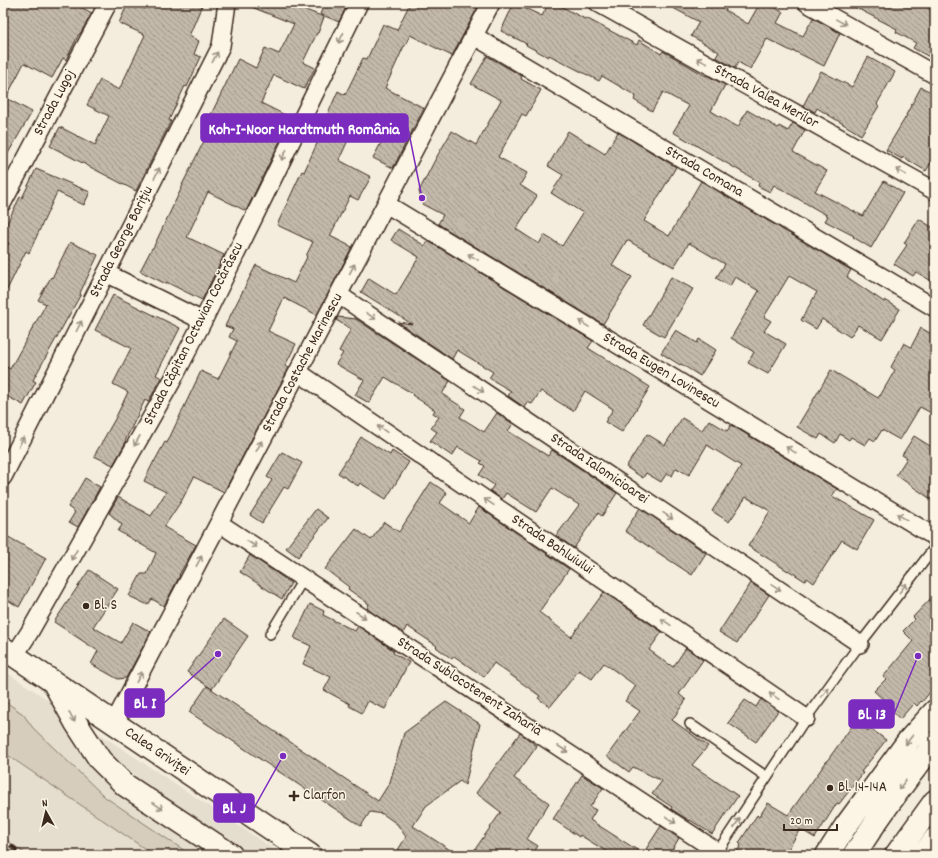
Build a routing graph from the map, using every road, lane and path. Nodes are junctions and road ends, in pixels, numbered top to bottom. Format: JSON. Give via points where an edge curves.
{"nodes":[{"id":1,"x":108,"y":3,"type":"edge"},
{"id":2,"x":228,"y":3,"type":"edge"},
{"id":3,"x":358,"y":3,"type":"edge"},
{"id":4,"x":491,"y":3,"type":"edge"},
{"id":5,"x":598,"y":3,"type":"edge"},
{"id":6,"x":807,"y":3,"type":"edge"},
{"id":7,"x":474,"y":36,"type":"junction"},
{"id":8,"x":935,"y":75,"type":"edge"},
{"id":9,"x":935,"y":191,"type":"edge"},
{"id":10,"x":3,"y":202,"type":"edge"},
{"id":11,"x":386,"y":204,"type":"junction"},
{"id":12,"x":106,"y":273,"type":"junction"},
{"id":13,"x":339,"y":294,"type":"junction"},
{"id":14,"x":935,"y":308,"type":"edge"},
{"id":15,"x":203,"y":321,"type":"junction"},
{"id":16,"x":298,"y":372,"type":"junction"},
{"id":17,"x":3,"y":477,"type":"edge"},
{"id":18,"x":219,"y":523,"type":"junction"},
{"id":19,"x":935,"y":537,"type":"edge"},
{"id":20,"x":935,"y":547,"type":"edge"},
{"id":21,"x":304,"y":578,"type":"junction"},
{"id":22,"x":270,"y":634,"type":"dead end"},
{"id":23,"x":860,"y":644,"type":"junction"},
{"id":24,"x":9,"y":652,"type":"edge"},
{"id":25,"x":54,"y":683,"type":"junction"},
{"id":26,"x":935,"y":711,"type":"edge"},
{"id":27,"x":806,"y":718,"type":"junction"},
{"id":28,"x":114,"y":723,"type":"junction"},
{"id":29,"x":690,"y":724,"type":"dead end"},
{"id":30,"x":935,"y":743,"type":"edge"},
{"id":31,"x":767,"y":777,"type":"junction"},
{"id":32,"x":935,"y":801,"type":"edge"},
{"id":33,"x":935,"y":839,"type":"edge"},
{"id":34,"x":717,"y":853,"type":"edge"},
{"id":35,"x":231,"y":855,"type":"edge"},
{"id":36,"x":310,"y":855,"type":"edge"},
{"id":37,"x":827,"y":855,"type":"edge"},
{"id":38,"x":854,"y":855,"type":"edge"},
{"id":39,"x":896,"y":855,"type":"edge"},
{"id":40,"x":923,"y":855,"type":"edge"}],
"edges":[{"from":1,"to":10,"type":"street","name":"Strada Lugoj"},
{"from":12,"to":2,"type":"street","name":"Strada George Barițiu","one_way":true,"via":[[221,46]]},
{"from":3,"to":15,"type":"street","name":"Strada Căpitan Octavian Cocărăscu","one_way":true},
{"from":4,"to":7,"type":"street","name":"Strada Costache Marinescu"},
{"from":9,"to":5,"type":"street","name":"Strada Valea Merilor","one_way":true},
{"from":6,"to":8,"type":"street","one_way":true},
{"from":7,"to":11,"type":"street","name":"Strada Costache Marinescu"},
{"from":7,"to":14,"type":"street","name":"Strada Comana"},
{"from":13,"to":11,"type":"street","name":"Strada Costache Marinescu","one_way":true},
{"from":19,"to":11,"type":"street","name":"Strada Eugen Lovinescu","one_way":true},
{"from":12,"to":15,"type":"street"},
{"from":17,"to":12,"type":"street","name":"Strada George Barițiu","one_way":true},
{"from":13,"to":16,"type":"street","name":"Strada Costache Marinescu"},
{"from":13,"to":23,"type":"street","name":"Strada Ialomicioarei","one_way":true},
{"from":15,"to":24,"type":"street","name":"Strada Căpitan Octavian Cocărăscu","one_way":true,"via":[[29,633]]},
{"from":18,"to":16,"type":"street","name":"Strada Costache Marinescu","one_way":true},
{"from":27,"to":16,"type":"street","name":"Strada Bahluiului","one_way":true},
{"from":18,"to":21,"type":"street","name":"Strada Sublocotenent Zaharia","one_way":true},
{"from":28,"to":18,"type":"street","name":"Strada Costache Marinescu","one_way":true},
{"from":23,"to":20,"type":"lane","one_way":true},
{"from":21,"to":22,"type":"lane"},
{"from":21,"to":34,"type":"street","name":"Strada Sublocotenent Zaharia","one_way":true},
{"from":27,"to":23,"type":"lane","one_way":true},
{"from":24,"to":25,"type":"main road","name":"Calea Griviței"},
{"from":25,"to":28,"type":"main road","name":"Calea Griviței"},
{"from":25,"to":35,"type":"main road","one_way":true,"via":[[100,760],[125,785]]},
{"from":26,"to":37,"type":"main road","one_way":true,"via":[[909,740]]},
{"from":27,"to":31,"type":"lane"},
{"from":28,"to":36,"type":"main road","name":"Calea Griviței"},
{"from":29,"to":31,"type":"lane"},
{"from":30,"to":38,"type":"main road","one_way":true,"via":[[901,786]]},
{"from":34,"to":31,"type":"lane","one_way":true},
{"from":32,"to":39,"type":"main road"},
{"from":33,"to":40,"type":"main road"}]}
